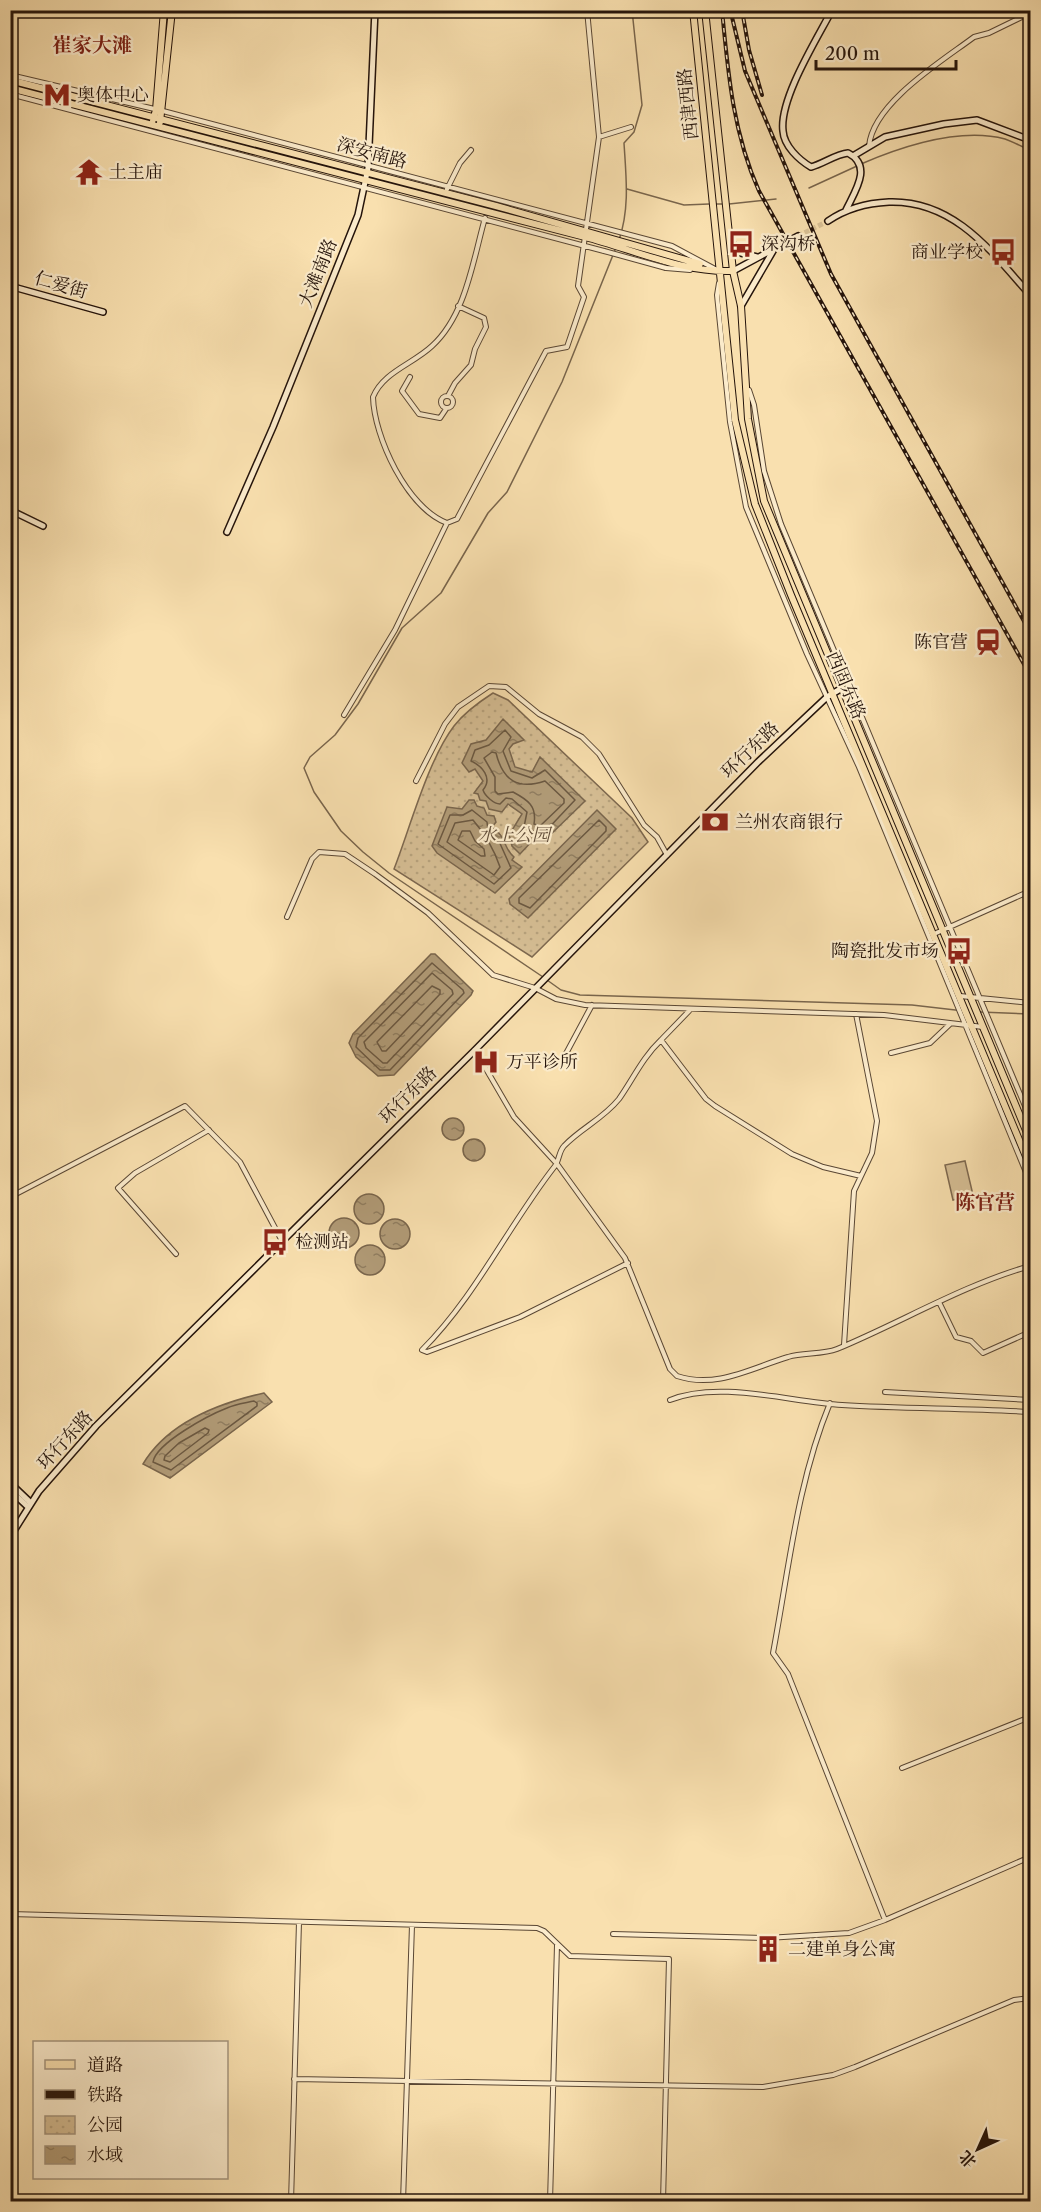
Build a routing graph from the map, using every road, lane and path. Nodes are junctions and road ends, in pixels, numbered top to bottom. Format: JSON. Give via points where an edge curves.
{"nodes":[{"id":1,"x":164,"y":10,"type":"edge"},
{"id":2,"x":172,"y":10,"type":"edge"},
{"id":3,"x":375,"y":10,"type":"edge"},
{"id":4,"x":587,"y":10,"type":"edge"},
{"id":5,"x":693,"y":10,"type":"edge"},
{"id":6,"x":705,"y":10,"type":"edge"},
{"id":7,"x":832,"y":10,"type":"edge"},
{"id":8,"x":1030,"y":13,"type":"edge"},
{"id":9,"x":10,"y":75,"type":"edge"},
{"id":10,"x":10,"y":80,"type":"edge"},
{"id":11,"x":10,"y":88,"type":"edge"},
{"id":12,"x":10,"y":93,"type":"edge"},
{"id":13,"x":158,"y":117,"type":"junction"},
{"id":14,"x":631,"y":127,"type":"dead end"},
{"id":15,"x":599,"y":137,"type":"junction"},
{"id":16,"x":1030,"y":140,"type":"edge"},
{"id":17,"x":869,"y":146,"type":"junction"},
{"id":18,"x":471,"y":150,"type":"dead end"},
{"id":19,"x":853,"y":156,"type":"junction"},
{"id":20,"x":368,"y":170,"type":"junction"},
{"id":21,"x":365,"y":183,"type":"junction"},
{"id":22,"x":447,"y":191,"type":"junction"},
{"id":23,"x":712,"y":194,"type":"joint"},
{"id":24,"x":724,"y":194,"type":"joint"},
{"id":25,"x":846,"y":210,"type":"junction"},
{"id":26,"x":485,"y":218,"type":"junction"},
{"id":27,"x":828,"y":220,"type":"tunnel mouth"},
{"id":28,"x":586,"y":231,"type":"junction"},
{"id":29,"x":798,"y":236,"type":"tunnel mouth"},
{"id":30,"x":609,"y":237,"type":"junction"},
{"id":31,"x":730,"y":239,"type":"junction"},
{"id":32,"x":584,"y":245,"type":"junction"},
{"id":33,"x":773,"y":251,"type":"junction"},
{"id":34,"x":758,"y":258,"type":"junction"},
{"id":35,"x":668,"y":261,"type":"junction"},
{"id":36,"x":732,"y":271,"type":"junction"},
{"id":37,"x":721,"y":272,"type":"junction"},
{"id":38,"x":10,"y":286,"type":"edge"},
{"id":39,"x":1030,"y":295,"type":"edge"},
{"id":40,"x":458,"y":306,"type":"junction"},
{"id":41,"x":741,"y":306,"type":"junction"},
{"id":42,"x":103,"y":312,"type":"dead end"},
{"id":43,"x":744,"y":375,"type":"junction"},
{"id":44,"x":410,"y":377,"type":"dead end"},
{"id":45,"x":448,"y":396,"type":"junction"},
{"id":46,"x":446,"y":409,"type":"junction"},
{"id":47,"x":10,"y":510,"type":"edge"},
{"id":48,"x":447,"y":523,"type":"junction"},
{"id":49,"x":42,"y":526,"type":"dead end"},
{"id":50,"x":227,"y":532,"type":"dead end"},
{"id":51,"x":850,"y":685,"type":"junction"},
{"id":52,"x":842,"y":688,"type":"junction"},
{"id":53,"x":834,"y":693,"type":"junction"},
{"id":54,"x":827,"y":697,"type":"junction"},
{"id":55,"x":344,"y":715,"type":"dead end"},
{"id":56,"x":416,"y":781,"type":"dead end"},
{"id":57,"x":911,"y":853,"type":"junction"},
{"id":58,"x":667,"y":855,"type":"junction"},
{"id":59,"x":902,"y":857,"type":"junction"},
{"id":60,"x":1030,"y":891,"type":"edge"},
{"id":61,"x":287,"y":917,"type":"dead end"},
{"id":62,"x":951,"y":927,"type":"junction"},
{"id":63,"x":943,"y":930,"type":"junction"},
{"id":64,"x":934,"y":934,"type":"junction"},
{"id":65,"x":536,"y":987,"type":"junction"},
{"id":66,"x":975,"y":999,"type":"junction"},
{"id":67,"x":960,"y":1000,"type":"junction"},
{"id":68,"x":1030,"y":1003,"type":"edge"},
{"id":69,"x":592,"y":1005,"type":"junction"},
{"id":70,"x":689,"y":1011,"type":"dead end"},
{"id":71,"x":856,"y":1014,"type":"junction"},
{"id":72,"x":951,"y":1023,"type":"junction"},
{"id":73,"x":969,"y":1023,"type":"junction"},
{"id":74,"x":982,"y":1024,"type":"junction"},
{"id":75,"x":661,"y":1040,"type":"junction"},
{"id":76,"x":475,"y":1050,"type":"junction"},
{"id":77,"x":891,"y":1053,"type":"dead end"},
{"id":78,"x":562,"y":1061,"type":"dead end"},
{"id":79,"x":1030,"y":1119,"type":"edge"},
{"id":80,"x":209,"y":1130,"type":"junction"},
{"id":81,"x":1030,"y":1140,"type":"edge"},
{"id":82,"x":556,"y":1164,"type":"junction"},
{"id":83,"x":1030,"y":1166,"type":"edge"},
{"id":84,"x":861,"y":1176,"type":"junction"},
{"id":85,"x":1030,"y":1182,"type":"edge"},
{"id":86,"x":10,"y":1197,"type":"edge"},
{"id":87,"x":282,"y":1240,"type":"junction"},
{"id":88,"x":176,"y":1254,"type":"dead end"},
{"id":89,"x":628,"y":1263,"type":"junction"},
{"id":90,"x":1030,"y":1266,"type":"edge"},
{"id":91,"x":939,"y":1302,"type":"junction"},
{"id":92,"x":1030,"y":1332,"type":"edge"},
{"id":93,"x":844,"y":1345,"type":"junction"},
{"id":94,"x":885,"y":1392,"type":"dead end"},
{"id":95,"x":670,"y":1400,"type":"dead end"},
{"id":96,"x":1030,"y":1400,"type":"edge"},
{"id":97,"x":830,"y":1403,"type":"junction"},
{"id":98,"x":1030,"y":1412,"type":"edge"},
{"id":99,"x":10,"y":1483,"type":"edge"},
{"id":100,"x":10,"y":1490,"type":"edge"},
{"id":101,"x":30,"y":1505,"type":"junction"},
{"id":102,"x":10,"y":1537,"type":"edge"},
{"id":103,"x":1030,"y":1717,"type":"edge"},
{"id":104,"x":902,"y":1768,"type":"dead end"},
{"id":105,"x":1030,"y":1857,"type":"edge"},
{"id":106,"x":10,"y":1914,"type":"edge"},
{"id":107,"x":885,"y":1920,"type":"junction"},
{"id":108,"x":299,"y":1922,"type":"junction"},
{"id":109,"x":412,"y":1925,"type":"junction"},
{"id":110,"x":613,"y":1934,"type":"dead end"},
{"id":111,"x":557,"y":1945,"type":"junction"},
{"id":112,"x":1030,"y":1998,"type":"edge"},
{"id":113,"x":1030,"y":2061,"type":"edge"},
{"id":114,"x":294,"y":2079,"type":"junction"},
{"id":115,"x":406,"y":2080,"type":"junction"},
{"id":116,"x":554,"y":2084,"type":"junction"},
{"id":117,"x":666,"y":2086,"type":"junction"},
{"id":118,"x":1028,"y":2088,"type":"dead end"},
{"id":119,"x":291,"y":2202,"type":"edge"},
{"id":120,"x":403,"y":2202,"type":"edge"},
{"id":121,"x":550,"y":2202,"type":"edge"},
{"id":122,"x":663,"y":2202,"type":"edge"}],
"edges":[{"from":1,"to":13,"type":"main road"},
{"from":2,"to":13,"type":"main road"},
{"from":3,"to":20,"type":"street","name":"大滩南路"},
{"from":4,"to":15,"type":"street"},
{"from":5,"to":23,"type":"main road","name":"西津西路"},
{"from":6,"to":24,"type":"main road","name":"西津西路"},
{"from":7,"to":19,"type":"street","via":[[800,71],[783,131],[795,154],[811,167],[842,154]]},
{"from":8,"to":17,"type":"street","via":[[974,37],[900,93],[870,136]]},
{"from":9,"to":13,"type":"street","name":"深安南路"},
{"from":10,"to":13,"type":"main road","name":"深安南路"},
{"from":11,"to":13,"type":"main road","name":"深安南路"},
{"from":12,"to":21,"type":"street","name":"深安南路"},
{"from":13,"to":20,"type":"main road","name":"深安南路"},
{"from":13,"to":21,"type":"main road","name":"深安南路"},
{"from":14,"to":15,"type":"street"},
{"from":15,"to":28,"type":"street"},
{"from":16,"to":17,"type":"street","via":[[977,120],[885,137]]},
{"from":17,"to":19,"type":"street"},
{"from":18,"to":22,"type":"street"},
{"from":19,"to":25,"type":"street","via":[[862,172]]},
{"from":20,"to":21,"type":"street","name":"大滩南路"},
{"from":20,"to":22,"type":"main road","name":"深安南路"},
{"from":21,"to":26,"type":"street","name":"深安南路"},
{"from":21,"to":28,"type":"main road","name":"深安南路"},
{"from":21,"to":50,"type":"street","name":"大滩南路","via":[[358,215]]},
{"from":22,"to":28,"type":"main road","name":"深安南路"},
{"from":23,"to":37,"type":"main road","name":"西固东路"},
{"from":24,"to":31,"type":"main road","name":"西固东路"},
{"from":25,"to":27,"type":"street"},
{"from":25,"to":39,"type":"street","via":[[875,202],[900,202],[944,213],[982,241]]},
{"from":26,"to":32,"type":"street","name":"深安南路"},
{"from":26,"to":40,"type":"street"},
{"from":28,"to":30,"type":"main road","name":"深安南路"},
{"from":28,"to":32,"type":"street"},
{"from":29,"to":33,"type":"street"},
{"from":30,"to":35,"type":"main road","name":"深安南路"},
{"from":30,"to":37,"type":"street","name":"深安南路","via":[[672,246]]},
{"from":31,"to":34,"type":"street","via":[[741,253]]},
{"from":31,"to":36,"type":"main road","name":"西固东路"},
{"from":32,"to":35,"type":"street","name":"深安南路","bridge":true},
{"from":32,"to":48,"type":"street","via":[[578,286],[584,297],[567,347],[546,351],[457,519]]},
{"from":33,"to":34,"type":"street"},
{"from":33,"to":41,"type":"street"},
{"from":34,"to":36,"type":"street"},
{"from":35,"to":37,"type":"main road","name":"深安南路"},
{"from":35,"to":37,"type":"street","name":"深安南路"},
{"from":36,"to":37,"type":"main road"},
{"from":36,"to":41,"type":"main road","name":"西固东路"},
{"from":37,"to":53,"type":"main road","name":"西固东路","via":[[735,420],[755,504]]},
{"from":37,"to":54,"type":"street","via":[[717,295],[730,422],[746,507]]},
{"from":38,"to":42,"type":"street","name":"仁爱街"},
{"from":40,"to":45,"type":"street","via":[[484,318],[486,327],[474,349],[471,365]]},
{"from":40,"to":48,"type":"street","via":[[432,347],[384,380],[373,397],[377,429],[393,467],[428,510]]},
{"from":41,"to":43,"type":"main road","name":"西固东路"},
{"from":43,"to":51,"type":"street","via":[[754,405],[773,502]]},
{"from":43,"to":52,"type":"main road","name":"西固东路","via":[[764,501]]},
{"from":44,"to":46,"type":"street","via":[[402,391],[419,414],[440,418]]},
{"from":45,"to":46,"type":"street","via":[[441,401]]},
{"from":45,"to":46,"type":"street","via":[[453,404]]},
{"from":47,"to":49,"type":"street"},
{"from":48,"to":55,"type":"street","via":[[395,630]]},
{"from":51,"to":52,"type":"street"},
{"from":51,"to":62,"type":"street"},
{"from":52,"to":53,"type":"street","name":"环行东路"},
{"from":52,"to":57,"type":"main road","name":"西固东路"},
{"from":53,"to":54,"type":"street","name":"环行东路"},
{"from":53,"to":59,"type":"main road","name":"西固东路"},
{"from":54,"to":58,"type":"street","name":"环行东路"},
{"from":54,"to":67,"type":"street"},
{"from":56,"to":58,"type":"street","via":[[458,707],[489,686],[506,687],[539,714],[582,737],[598,754]]},
{"from":57,"to":59,"type":"main road"},
{"from":57,"to":63,"type":"main road","name":"西固东路"},
{"from":58,"to":65,"type":"street","name":"环行东路"},
{"from":59,"to":64,"type":"main road","name":"西固东路"},
{"from":60,"to":62,"type":"street"},
{"from":61,"to":65,"type":"street","via":[[312,859],[319,852],[345,854],[428,913],[493,975]]},
{"from":62,"to":63,"type":"street"},
{"from":62,"to":66,"type":"street"},
{"from":63,"to":64,"type":"street"},
{"from":63,"to":66,"type":"main road","name":"西固东路"},
{"from":64,"to":67,"type":"main road","name":"西固东路"},
{"from":65,"to":69,"type":"street","via":[[556,999]]},
{"from":65,"to":76,"type":"street","name":"环行东路"},
{"from":66,"to":67,"type":"street"},
{"from":66,"to":68,"type":"street"},
{"from":66,"to":74,"type":"main road","name":"西固东路"},
{"from":66,"to":79,"type":"street","via":[[989,1021]]},
{"from":67,"to":73,"type":"main road","name":"西固东路"},
{"from":69,"to":71,"type":"street"},
{"from":69,"to":78,"type":"street"},
{"from":70,"to":75,"type":"street"},
{"from":71,"to":72,"type":"street"},
{"from":71,"to":84,"type":"street","via":[[877,1121],[875,1143]]},
{"from":72,"to":73,"type":"street"},
{"from":72,"to":77,"type":"street","via":[[930,1043]]},
{"from":73,"to":74,"type":"street"},
{"from":73,"to":83,"type":"main road","name":"西固东路"},
{"from":73,"to":85,"type":"street"},
{"from":74,"to":81,"type":"main road","name":"西固东路"},
{"from":75,"to":82,"type":"street","via":[[604,1116],[562,1147]]},
{"from":75,"to":84,"type":"street","via":[[715,1106],[792,1154]]},
{"from":76,"to":82,"type":"street","via":[[514,1117]]},
{"from":76,"to":87,"type":"street","name":"环行东路"},
{"from":80,"to":86,"type":"street","via":[[185,1106]]},
{"from":80,"to":87,"type":"street","via":[[240,1162]]},
{"from":80,"to":88,"type":"street","via":[[135,1173],[118,1188]]},
{"from":82,"to":89,"type":"street"},
{"from":82,"to":89,"type":"street","via":[[541,1181],[474,1288],[422,1350],[427,1352],[520,1317]]},
{"from":84,"to":93,"type":"street","via":[[854,1191]]},
{"from":87,"to":101,"type":"street","name":"环行东路","via":[[96,1426]]},
{"from":89,"to":93,"type":"street","via":[[670,1369],[677,1376],[727,1379],[788,1357]]},
{"from":90,"to":91,"type":"street","via":[[978,1283]]},
{"from":91,"to":92,"type":"street","via":[[956,1337],[971,1341],[983,1353]]},
{"from":91,"to":93,"type":"street"},
{"from":94,"to":96,"type":"street"},
{"from":95,"to":97,"type":"street","via":[[699,1392]]},
{"from":97,"to":98,"type":"street"},
{"from":97,"to":107,"type":"street","via":[[816,1435],[806,1474],[773,1653],[788,1674]]},
{"from":99,"to":101,"type":"street"},
{"from":100,"to":101,"type":"street"},
{"from":101,"to":102,"type":"street","name":"环行东路"},
{"from":103,"to":104,"type":"street"},
{"from":105,"to":107,"type":"street"},
{"from":106,"to":108,"type":"street"},
{"from":107,"to":110,"type":"street","via":[[849,1933],[794,1937]]},
{"from":108,"to":109,"type":"street"},
{"from":108,"to":114,"type":"street"},
{"from":109,"to":111,"type":"street","via":[[537,1928]]},
{"from":109,"to":115,"type":"street"},
{"from":111,"to":116,"type":"street"},
{"from":111,"to":117,"type":"street","via":[[570,1956],[669,1959]]},
{"from":112,"to":117,"type":"street","via":[[1014,2000],[833,2074],[763,2087]]},
{"from":113,"to":118,"type":"street"},
{"from":114,"to":115,"type":"street"},
{"from":114,"to":119,"type":"street"},
{"from":115,"to":116,"type":"street"},
{"from":115,"to":120,"type":"street"},
{"from":116,"to":117,"type":"street"},
{"from":116,"to":121,"type":"street"},
{"from":117,"to":122,"type":"street"}]}
